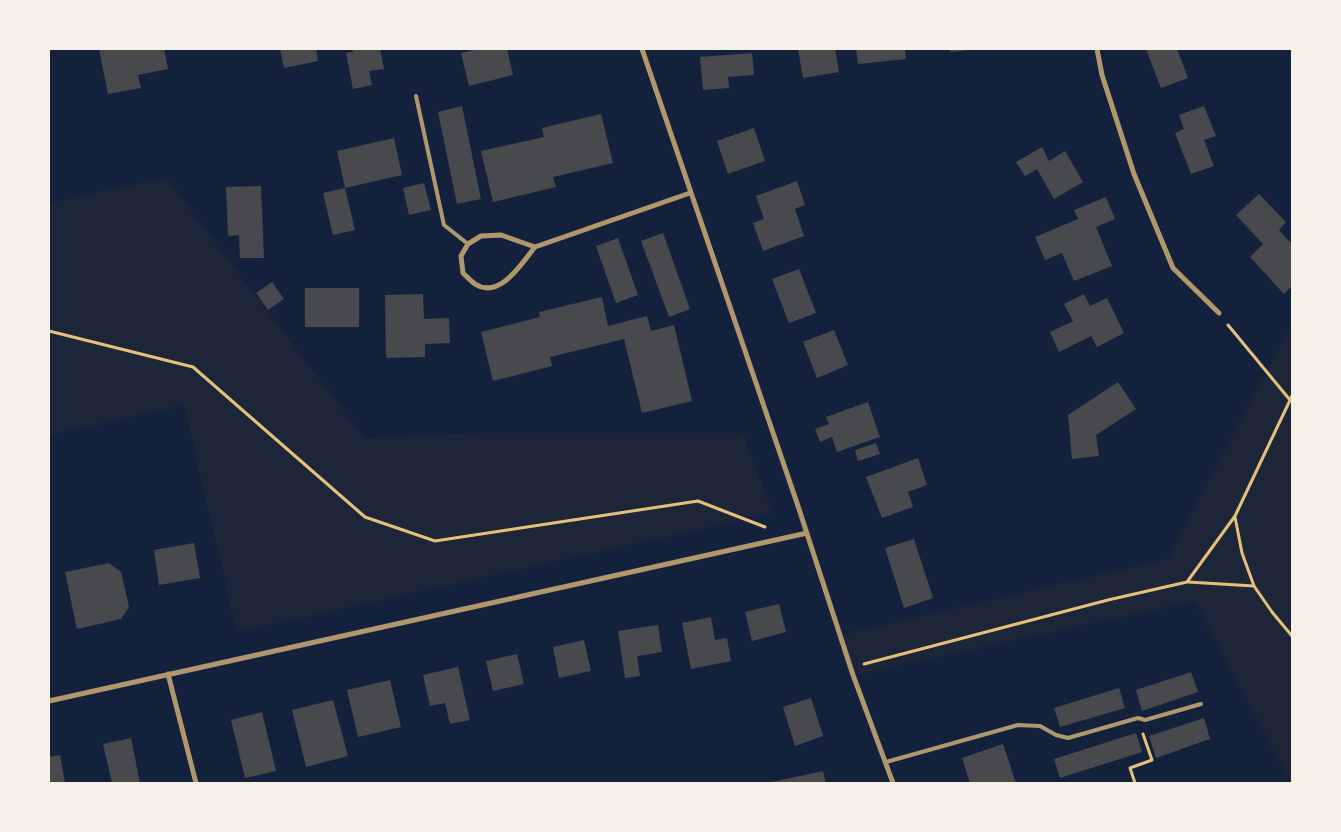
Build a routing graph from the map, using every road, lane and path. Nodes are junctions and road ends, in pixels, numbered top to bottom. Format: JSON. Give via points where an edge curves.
{"nodes":[{"id":1,"x":642,"y":49,"type":"edge"},
{"id":2,"x":1097,"y":49,"type":"edge"},
{"id":3,"x":416,"y":96,"type":"dead end"},
{"id":4,"x":690,"y":193,"type":"junction"},
{"id":5,"x":468,"y":244,"type":"junction"},
{"id":6,"x":535,"y":247,"type":"junction"},
{"id":7,"x":1219,"y":313,"type":"joint"},
{"id":8,"x":49,"y":331,"type":"edge"},
{"id":9,"x":1292,"y":396,"type":"edge"},
{"id":10,"x":1290,"y":400,"type":"junction"},
{"id":11,"x":1235,"y":516,"type":"junction"},
{"id":12,"x":807,"y":533,"type":"junction"},
{"id":13,"x":791,"y":537,"type":"junction"},
{"id":14,"x":1187,"y":582,"type":"junction"},
{"id":15,"x":1254,"y":586,"type":"junction"},
{"id":16,"x":1292,"y":636,"type":"edge"},
{"id":17,"x":851,"y":667,"type":"junction"},
{"id":18,"x":168,"y":674,"type":"junction"},
{"id":19,"x":49,"y":701,"type":"edge"},
{"id":20,"x":1200,"y":704,"type":"dead end"},
{"id":21,"x":1138,"y":718,"type":"junction"},
{"id":22,"x":886,"y":762,"type":"junction"},
{"id":23,"x":196,"y":783,"type":"edge"},
{"id":24,"x":893,"y":783,"type":"edge"},
{"id":25,"x":1135,"y":783,"type":"edge"}],
"edges":[{"from":1,"to":4,"type":"street"},
{"from":2,"to":7,"type":"street","via":[[1102,75],[1134,174],[1173,268]]},
{"from":3,"to":5,"type":"lane","via":[[444,225]]},
{"from":4,"to":6,"type":"street"},
{"from":4,"to":12,"type":"street"},
{"from":5,"to":6,"type":"street","via":[[481,236],[501,235]]},
{"from":5,"to":6,"type":"street","via":[[461,256],[463,274],[476,285],[489,288],[501,286]]},
{"from":7,"to":10,"type":"path"},
{"from":8,"to":13,"type":"path","via":[[193,367],[365,517],[435,541],[698,501]]},
{"from":9,"to":10,"type":"path"},
{"from":10,"to":11,"type":"path"},
{"from":11,"to":14,"type":"path"},
{"from":11,"to":15,"type":"path","via":[[1242,553]]},
{"from":12,"to":13,"type":"street"},
{"from":12,"to":17,"type":"street"},
{"from":13,"to":18,"type":"street"},
{"from":14,"to":15,"type":"path"},
{"from":14,"to":17,"type":"path"},
{"from":15,"to":16,"type":"path"},
{"from":17,"to":22,"type":"street"},
{"from":18,"to":19,"type":"street"},
{"from":18,"to":23,"type":"street"},
{"from":20,"to":21,"type":"lane","via":[[1145,720]]},
{"from":21,"to":22,"type":"lane","via":[[1068,738],[1040,726],[1018,725]]},
{"from":21,"to":25,"type":"path","via":[[1152,760],[1130,768]]},
{"from":22,"to":24,"type":"street"}]}
